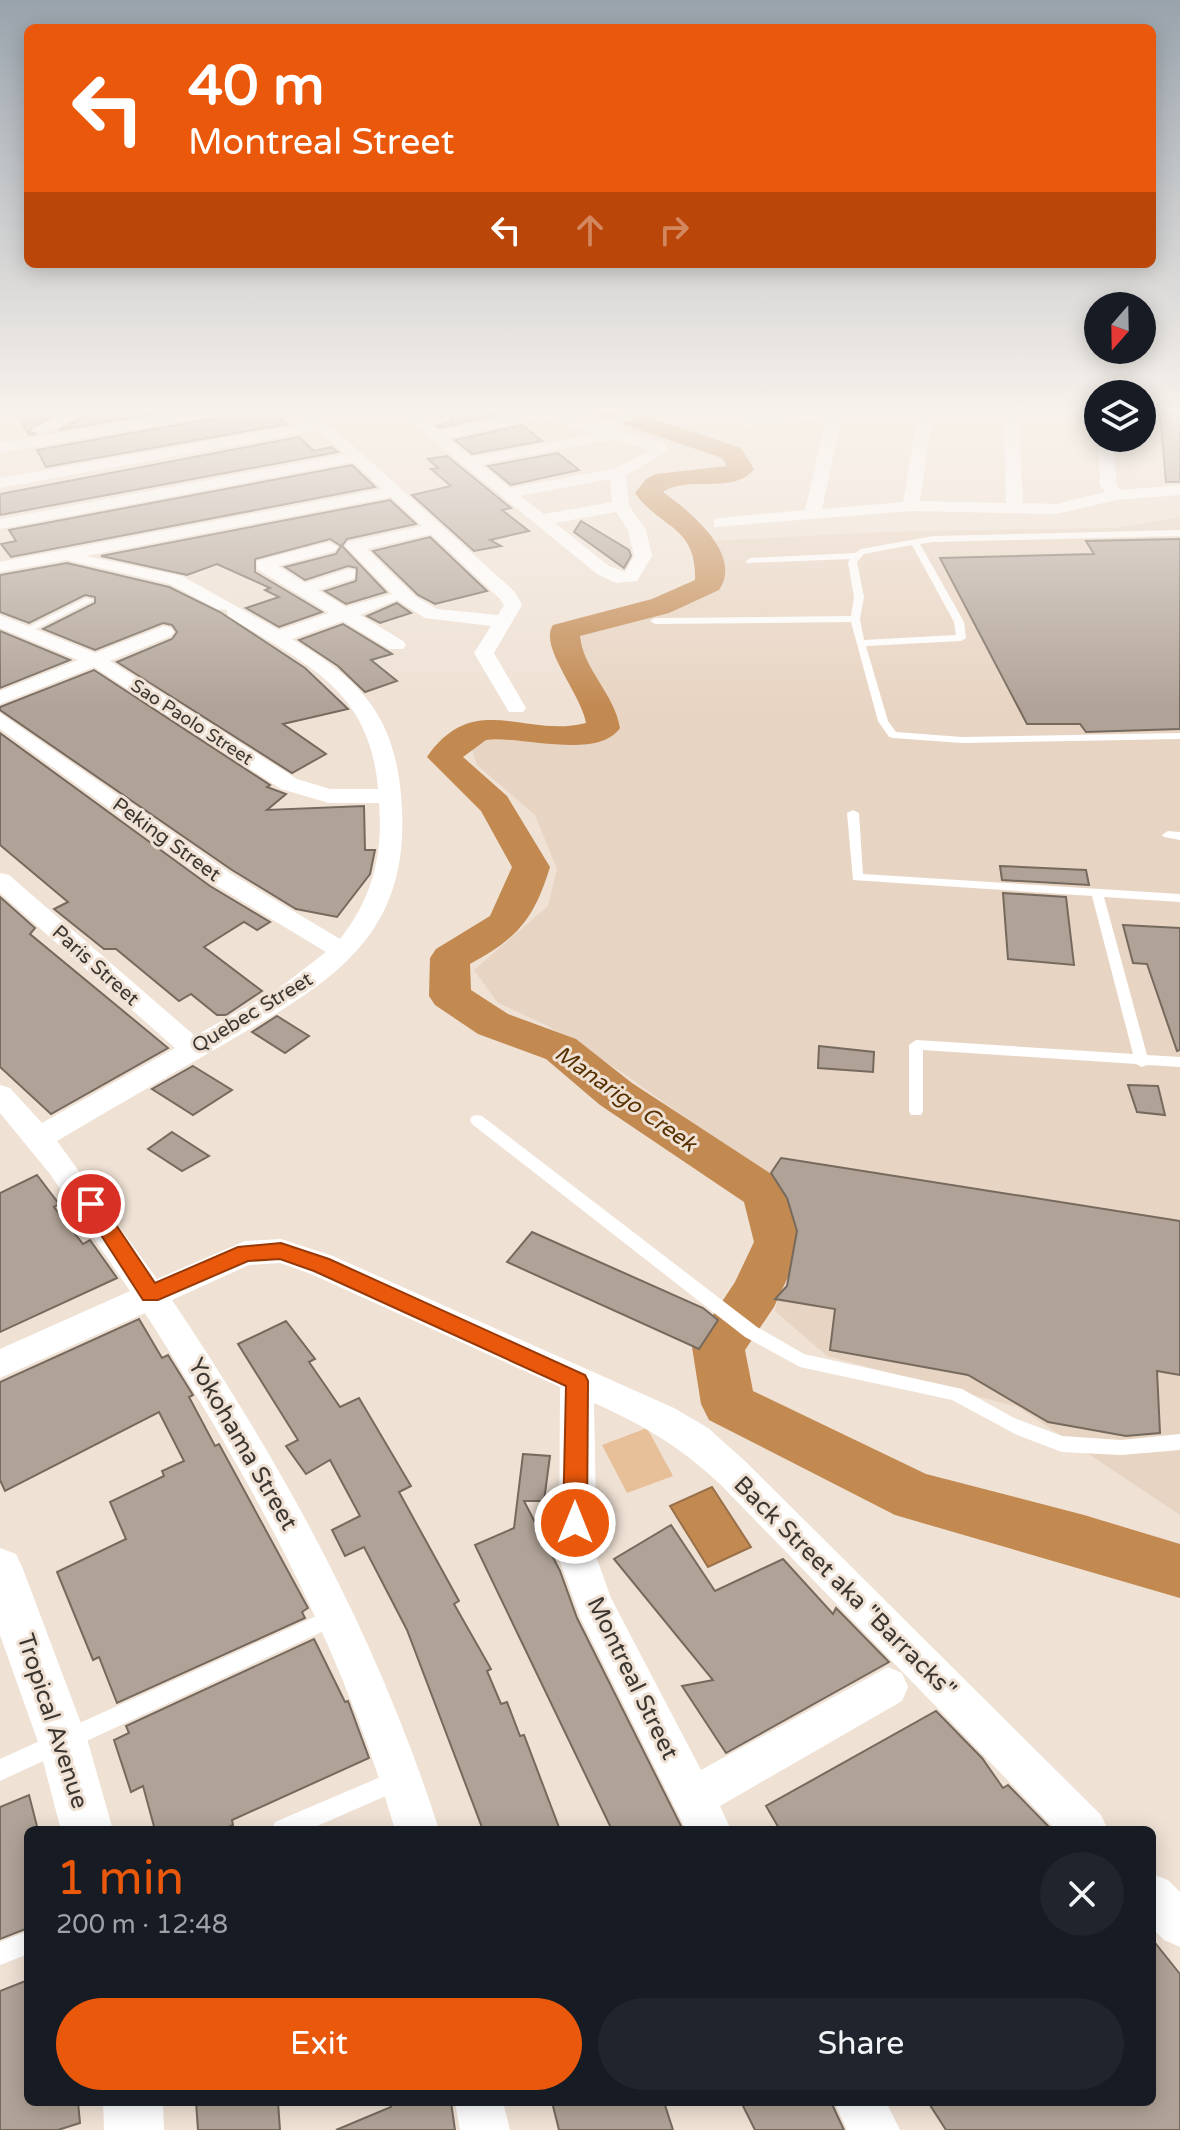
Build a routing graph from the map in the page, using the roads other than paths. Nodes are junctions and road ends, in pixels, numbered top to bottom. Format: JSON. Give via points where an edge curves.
{"nodes":[{"id":1,"x":72,"y":510,"type":"edge"},
{"id":2,"x":297,"y":510,"type":"edge"},
{"id":3,"x":413,"y":510,"type":"edge"},
{"id":4,"x":529,"y":510,"type":"edge"},
{"id":5,"x":596,"y":510,"type":"edge"},
{"id":6,"x":624,"y":510,"type":"edge"},
{"id":7,"x":839,"y":510,"type":"edge"},
{"id":8,"x":813,"y":512,"type":"joint"},
{"id":9,"x":541,"y":520,"type":"junction"},
{"id":10,"x":720,"y":523,"type":"dead end"},
{"id":11,"x":0,"y":524,"type":"edge"},
{"id":12,"x":432,"y":529,"type":"junction"},
{"id":13,"x":1180,"y":533,"type":"edge"},
{"id":14,"x":914,"y":542,"type":"junction"},
{"id":15,"x":329,"y":547,"type":"dead end"},
{"id":16,"x":58,"y":556,"type":"junction"},
{"id":17,"x":856,"y":556,"type":"junction"},
{"id":18,"x":750,"y":561,"type":"dead end"},
{"id":19,"x":0,"y":567,"type":"edge"},
{"id":20,"x":349,"y":574,"type":"dead end"},
{"id":21,"x":304,"y":589,"type":"junction"},
{"id":22,"x":388,"y":599,"type":"dead end"},
{"id":23,"x":89,"y":600,"type":"dead end"},
{"id":24,"x":345,"y":614,"type":"junction"},
{"id":25,"x":855,"y":619,"type":"junction"},
{"id":26,"x":0,"y":621,"type":"edge"},
{"id":27,"x":503,"y":621,"type":"junction"},
{"id":28,"x":655,"y":621,"type":"dead end"},
{"id":29,"x":27,"y":630,"type":"junction"},
{"id":30,"x":164,"y":632,"type":"dead end"},
{"id":31,"x":275,"y":638,"type":"junction"},
{"id":32,"x":860,"y":643,"type":"junction"},
{"id":33,"x":396,"y":645,"type":"dead end"},
{"id":34,"x":94,"y":659,"type":"junction"},
{"id":35,"x":0,"y":698,"type":"edge"},
{"id":36,"x":516,"y":708,"type":"dead end"},
{"id":37,"x":0,"y":719,"type":"edge"},
{"id":38,"x":1180,"y":736,"type":"edge"},
{"id":39,"x":390,"y":796,"type":"junction"},
{"id":40,"x":853,"y":813,"type":"dead end"},
{"id":41,"x":0,"y":880,"type":"edge"},
{"id":42,"x":1097,"y":892,"type":"junction"},
{"id":43,"x":1180,"y":898,"type":"edge"},
{"id":44,"x":341,"y":950,"type":"junction"},
{"id":45,"x":193,"y":1049,"type":"junction"},
{"id":46,"x":1142,"y":1062,"type":"junction"},
{"id":47,"x":1180,"y":1062,"type":"edge"},
{"id":48,"x":0,"y":1095,"type":"edge"},
{"id":49,"x":916,"y":1111,"type":"dead end"},
{"id":50,"x":477,"y":1120,"type":"dead end"},
{"id":51,"x":41,"y":1137,"type":"junction"},
{"id":52,"x":150,"y":1294,"type":"junction"},
{"id":53,"x":0,"y":1364,"type":"edge"},
{"id":54,"x":577,"y":1381,"type":"junction"},
{"id":55,"x":1180,"y":1442,"type":"edge"},
{"id":56,"x":0,"y":1569,"type":"edge"},
{"id":57,"x":340,"y":1614,"type":"junction"},
{"id":58,"x":888,"y":1687,"type":"dead end"},
{"id":59,"x":63,"y":1742,"type":"junction"},
{"id":60,"x":0,"y":1770,"type":"edge"},
{"id":61,"x":403,"y":1778,"type":"junction"},
{"id":62,"x":701,"y":1814,"type":"edge"},
{"id":63,"x":86,"y":1826,"type":"edge"},
{"id":64,"x":292,"y":1826,"type":"edge"},
{"id":65,"x":416,"y":1826,"type":"edge"},
{"id":66,"x":1082,"y":1826,"type":"edge"},
{"id":67,"x":1156,"y":1900,"type":"edge"},
{"id":68,"x":1180,"y":1924,"type":"edge"},
{"id":69,"x":24,"y":1944,"type":"edge"},
{"id":70,"x":0,"y":1954,"type":"edge"},
{"id":71,"x":133,"y":2106,"type":"edge"},
{"id":72,"x":480,"y":2106,"type":"edge"},
{"id":73,"x":860,"y":2106,"type":"edge"},
{"id":74,"x":134,"y":2130,"type":"edge"},
{"id":75,"x":485,"y":2130,"type":"edge"},
{"id":76,"x":875,"y":2130,"type":"edge"}],
"edges":[{"from":1,"to":11,"type":"street"},
{"from":2,"to":16,"type":"street"},
{"from":3,"to":12,"type":"street"},
{"from":4,"to":9,"type":"street"},
{"from":5,"to":9,"type":"street"},
{"from":6,"to":9,"type":"street","via":[[637,530],[643,556],[631,577],[616,578],[603,570]]},
{"from":7,"to":8,"type":"street"},
{"from":8,"to":10,"type":"street"},
{"from":12,"to":27,"type":"street","via":[[508,596],[513,605]]},
{"from":12,"to":27,"type":"street","via":[[354,546],[409,601],[432,614]]},
{"from":13,"to":14,"type":"lane"},
{"from":14,"to":17,"type":"lane"},
{"from":14,"to":32,"type":"lane","via":[[962,636],[953,641]]},
{"from":15,"to":21,"type":"street","via":[[263,565]]},
{"from":16,"to":19,"type":"street"},
{"from":16,"to":31,"type":"street","name":"Quebec Street","via":[[176,580]]},
{"from":17,"to":18,"type":"lane"},
{"from":17,"to":25,"type":"lane"},
{"from":20,"to":21,"type":"street"},
{"from":21,"to":24,"type":"street"},
{"from":22,"to":24,"type":"street"},
{"from":23,"to":29,"type":"lane"},
{"from":24,"to":31,"type":"street"},
{"from":24,"to":33,"type":"street"},
{"from":25,"to":28,"type":"lane"},
{"from":25,"to":32,"type":"lane"},
{"from":26,"to":29,"type":"street","name":"Sao Paolo Street"},
{"from":27,"to":36,"type":"street","via":[[484,653]]},
{"from":29,"to":34,"type":"street","name":"Sao Paolo Street"},
{"from":30,"to":34,"type":"street"},
{"from":31,"to":39,"type":"street","name":"Quebec Street","via":[[358,698],[379,731]]},
{"from":32,"to":38,"type":"lane","via":[[883,721],[893,735],[949,740]]},
{"from":34,"to":35,"type":"street"},
{"from":34,"to":39,"type":"street","name":"Sao Paolo Street","via":[[289,784],[329,796]]},
{"from":37,"to":44,"type":"street","name":"Peking Street","via":[[221,878]]},
{"from":39,"to":44,"type":"street","name":"Quebec Street","via":[[394,843],[389,875],[363,927]]},
{"from":40,"to":42,"type":"lane","via":[[857,877]]},
{"from":41,"to":45,"type":"street","name":"Paris Street"},
{"from":42,"to":43,"type":"lane"},
{"from":42,"to":46,"type":"lane"},
{"from":44,"to":45,"type":"street","name":"Quebec Street","via":[[317,974]]},
{"from":45,"to":51,"type":"street","name":"Quebec Street"},
{"from":46,"to":47,"type":"lane"},
{"from":46,"to":49,"type":"lane","via":[[916,1045]]},
{"from":48,"to":51,"type":"street","name":"Yokohama Street"},
{"from":50,"to":55,"type":"lane","via":[[751,1332],[800,1360],[956,1394],[1061,1444]]},
{"from":51,"to":52,"type":"street","name":"Yokohama Street"},
{"from":52,"to":53,"type":"street"},
{"from":52,"to":54,"type":"street","via":[[245,1253],[281,1251]]},
{"from":52,"to":57,"type":"street","name":"Yokohama Street","via":[[254,1459]]},
{"from":54,"to":62,"type":"street","name":"Montreal Street","via":[[578,1559],[594,1604]]},
{"from":54,"to":66,"type":"street","name":"Back Street aka \"Barracks\"","via":[[662,1418],[695,1439]]},
{"from":56,"to":59,"type":"street","name":"Tropical Avenue"},
{"from":57,"to":59,"type":"lane"},
{"from":57,"to":61,"type":"street","name":"Yokohama Street"},
{"from":58,"to":62,"type":"street"},
{"from":59,"to":60,"type":"lane"},
{"from":59,"to":63,"type":"street","name":"Tropical Avenue"},
{"from":61,"to":64,"type":"lane"},
{"from":61,"to":65,"type":"street","name":"Yokohama Street"},
{"from":67,"to":68,"type":"street"},
{"from":69,"to":70,"type":"lane"},
{"from":71,"to":74,"type":"street"},
{"from":72,"to":75,"type":"street"},
{"from":73,"to":76,"type":"street"}]}
